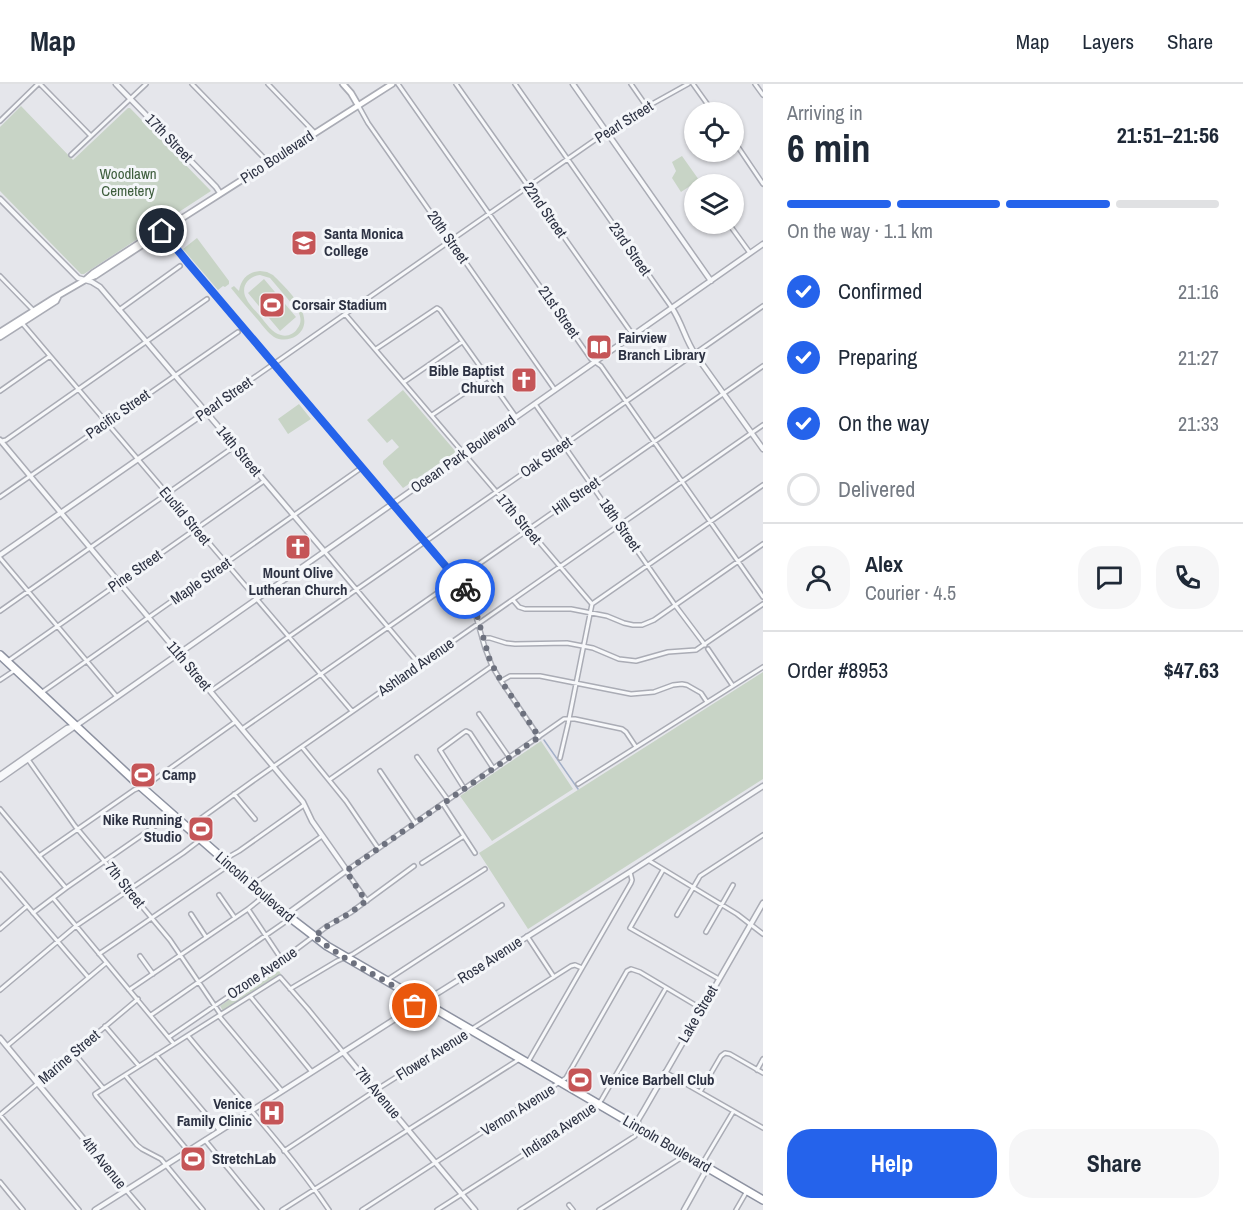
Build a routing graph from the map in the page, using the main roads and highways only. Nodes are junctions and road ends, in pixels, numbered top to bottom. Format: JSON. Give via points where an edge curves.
{"nodes":[{"id":1,"x":343,"y":84,"type":"edge"},
{"id":2,"x":392,"y":84,"type":"edge"},
{"id":3,"x":358,"y":105,"type":"junction"},
{"id":4,"x":21,"y":321,"type":"junction"},
{"id":5,"x":0,"y":332,"type":"edge"},
{"id":6,"x":0,"y":337,"type":"edge"},
{"id":7,"x":0,"y":655,"type":"edge"},
{"id":8,"x":763,"y":1200,"type":"edge"}],
"edges":[{"from":1,"to":3,"type":"main road","name":"20th Street"},
{"from":2,"to":3,"type":"main road","name":"Pico Boulevard"},
{"from":3,"to":4,"type":"main road","name":"Pico Boulevard"},
{"from":4,"to":5,"type":"main road","name":"Pico Boulevard"},
{"from":4,"to":6,"type":"main road","name":"Pico Boulevard"},
{"from":7,"to":8,"type":"highway","name":"Lincoln Boulevard","via":[[141,787],[314,937]]}]}
